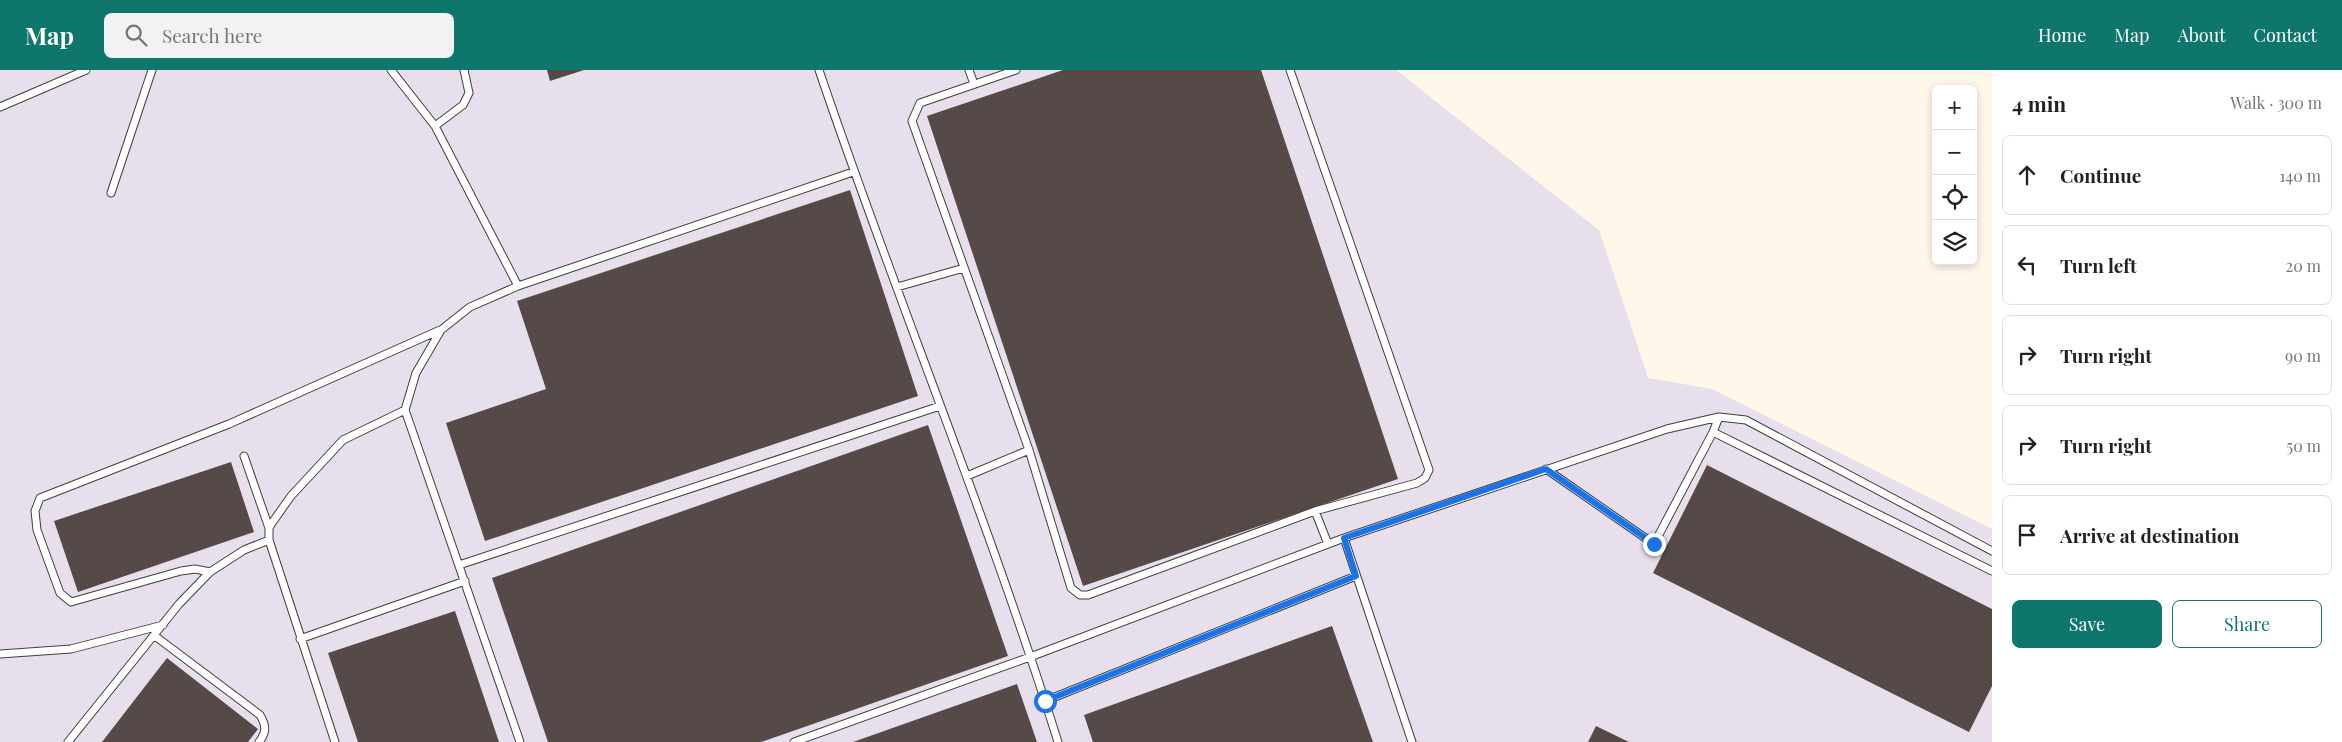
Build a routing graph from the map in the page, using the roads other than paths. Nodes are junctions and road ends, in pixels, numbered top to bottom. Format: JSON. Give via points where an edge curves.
{"nodes":[{"id":1,"x":86,"y":70,"type":"edge"},
{"id":2,"x":152,"y":70,"type":"edge"},
{"id":3,"x":391,"y":70,"type":"edge"},
{"id":4,"x":464,"y":70,"type":"edge"},
{"id":5,"x":819,"y":70,"type":"edge"},
{"id":6,"x":969,"y":70,"type":"edge"},
{"id":7,"x":1016,"y":70,"type":"edge"},
{"id":8,"x":1290,"y":70,"type":"edge"},
{"id":9,"x":974,"y":84,"type":"junction"},
{"id":10,"x":0,"y":107,"type":"edge"},
{"id":11,"x":434,"y":126,"type":"junction"},
{"id":12,"x":853,"y":172,"type":"junction"},
{"id":13,"x":111,"y":193,"type":"dead end"},
{"id":14,"x":964,"y":268,"type":"junction"},
{"id":15,"x":518,"y":286,"type":"junction"},
{"id":16,"x":898,"y":287,"type":"junction"},
{"id":17,"x":441,"y":330,"type":"junction"},
{"id":18,"x":940,"y":406,"type":"junction"},
{"id":19,"x":405,"y":410,"type":"junction"},
{"id":20,"x":1719,"y":417,"type":"junction"},
{"id":21,"x":1713,"y":432,"type":"junction"},
{"id":22,"x":1029,"y":450,"type":"junction"},
{"id":23,"x":244,"y":456,"type":"dead end"},
{"id":24,"x":1546,"y":469,"type":"junction"},
{"id":25,"x":967,"y":476,"type":"junction"},
{"id":26,"x":1315,"y":511,"type":"junction"},
{"id":27,"x":269,"y":528,"type":"junction"},
{"id":28,"x":1344,"y":538,"type":"junction"},
{"id":29,"x":269,"y":540,"type":"junction"},
{"id":30,"x":1328,"y":544,"type":"junction"},
{"id":31,"x":1992,"y":551,"type":"edge"},
{"id":32,"x":459,"y":564,"type":"junction"},
{"id":33,"x":1992,"y":571,"type":"edge"},
{"id":34,"x":210,"y":572,"type":"junction"},
{"id":35,"x":1356,"y":576,"type":"junction"},
{"id":36,"x":465,"y":581,"type":"junction"},
{"id":37,"x":163,"y":625,"type":"junction"},
{"id":38,"x":155,"y":636,"type":"junction"},
{"id":39,"x":300,"y":639,"type":"junction"},
{"id":40,"x":0,"y":654,"type":"edge"},
{"id":41,"x":1030,"y":657,"type":"junction"},
{"id":42,"x":1045,"y":701,"type":"junction"},
{"id":43,"x":68,"y":742,"type":"edge"},
{"id":44,"x":259,"y":742,"type":"edge"},
{"id":45,"x":335,"y":742,"type":"edge"},
{"id":46,"x":520,"y":742,"type":"edge"},
{"id":47,"x":794,"y":742,"type":"edge"},
{"id":48,"x":1058,"y":742,"type":"edge"},
{"id":49,"x":1412,"y":742,"type":"edge"}],
"edges":[{"from":1,"to":10,"type":"lane"},
{"from":2,"to":13,"type":"lane"},
{"from":3,"to":11,"type":"lane"},
{"from":4,"to":11,"type":"lane","via":[[469,93],[463,105]]},
{"from":5,"to":12,"type":"lane"},
{"from":6,"to":9,"type":"lane"},
{"from":7,"to":9,"type":"lane"},
{"from":8,"to":26,"type":"lane","via":[[1429,470],[1417,484]]},
{"from":9,"to":14,"type":"lane","via":[[920,103],[912,121]]},
{"from":11,"to":15,"type":"lane"},
{"from":12,"to":15,"type":"lane"},
{"from":12,"to":16,"type":"lane"},
{"from":14,"to":16,"type":"lane"},
{"from":14,"to":22,"type":"lane"},
{"from":15,"to":17,"type":"lane","via":[[470,307]]},
{"from":16,"to":18,"type":"lane"},
{"from":17,"to":19,"type":"lane","via":[[416,373]]},
{"from":17,"to":34,"type":"lane","via":[[229,424],[40,498],[35,511],[37,530],[60,593],[71,602],[180,571]]},
{"from":18,"to":25,"type":"lane"},
{"from":18,"to":32,"type":"lane"},
{"from":19,"to":27,"type":"lane","via":[[343,440],[291,496]]},
{"from":19,"to":32,"type":"lane"},
{"from":20,"to":21,"type":"lane"},
{"from":20,"to":24,"type":"lane","via":[[1667,429]]},
{"from":20,"to":31,"type":"lane","via":[[1746,420]]},
{"from":21,"to":24,"type":"lane","via":[[1654,544]]},
{"from":21,"to":33,"type":"lane"},
{"from":22,"to":25,"type":"lane"},
{"from":22,"to":26,"type":"lane","via":[[1071,588],[1080,595],[1088,595]]},
{"from":23,"to":27,"type":"lane"},
{"from":24,"to":28,"type":"lane"},
{"from":25,"to":41,"type":"lane"},
{"from":26,"to":30,"type":"lane"},
{"from":27,"to":29,"type":"lane"},
{"from":28,"to":30,"type":"lane"},
{"from":28,"to":35,"type":"lane"},
{"from":29,"to":34,"type":"lane","via":[[244,550]]},
{"from":29,"to":39,"type":"lane"},
{"from":30,"to":41,"type":"lane"},
{"from":32,"to":36,"type":"lane"},
{"from":34,"to":37,"type":"lane"},
{"from":35,"to":42,"type":"lane"},
{"from":35,"to":49,"type":"lane"},
{"from":36,"to":39,"type":"lane"},
{"from":36,"to":46,"type":"lane"},
{"from":37,"to":38,"type":"lane"},
{"from":37,"to":40,"type":"lane","via":[[71,649]]},
{"from":38,"to":43,"type":"lane"},
{"from":38,"to":44,"type":"lane","via":[[260,715],[265,725]]},
{"from":39,"to":45,"type":"lane"},
{"from":41,"to":42,"type":"lane"},
{"from":41,"to":47,"type":"lane"},
{"from":42,"to":48,"type":"lane"}]}
